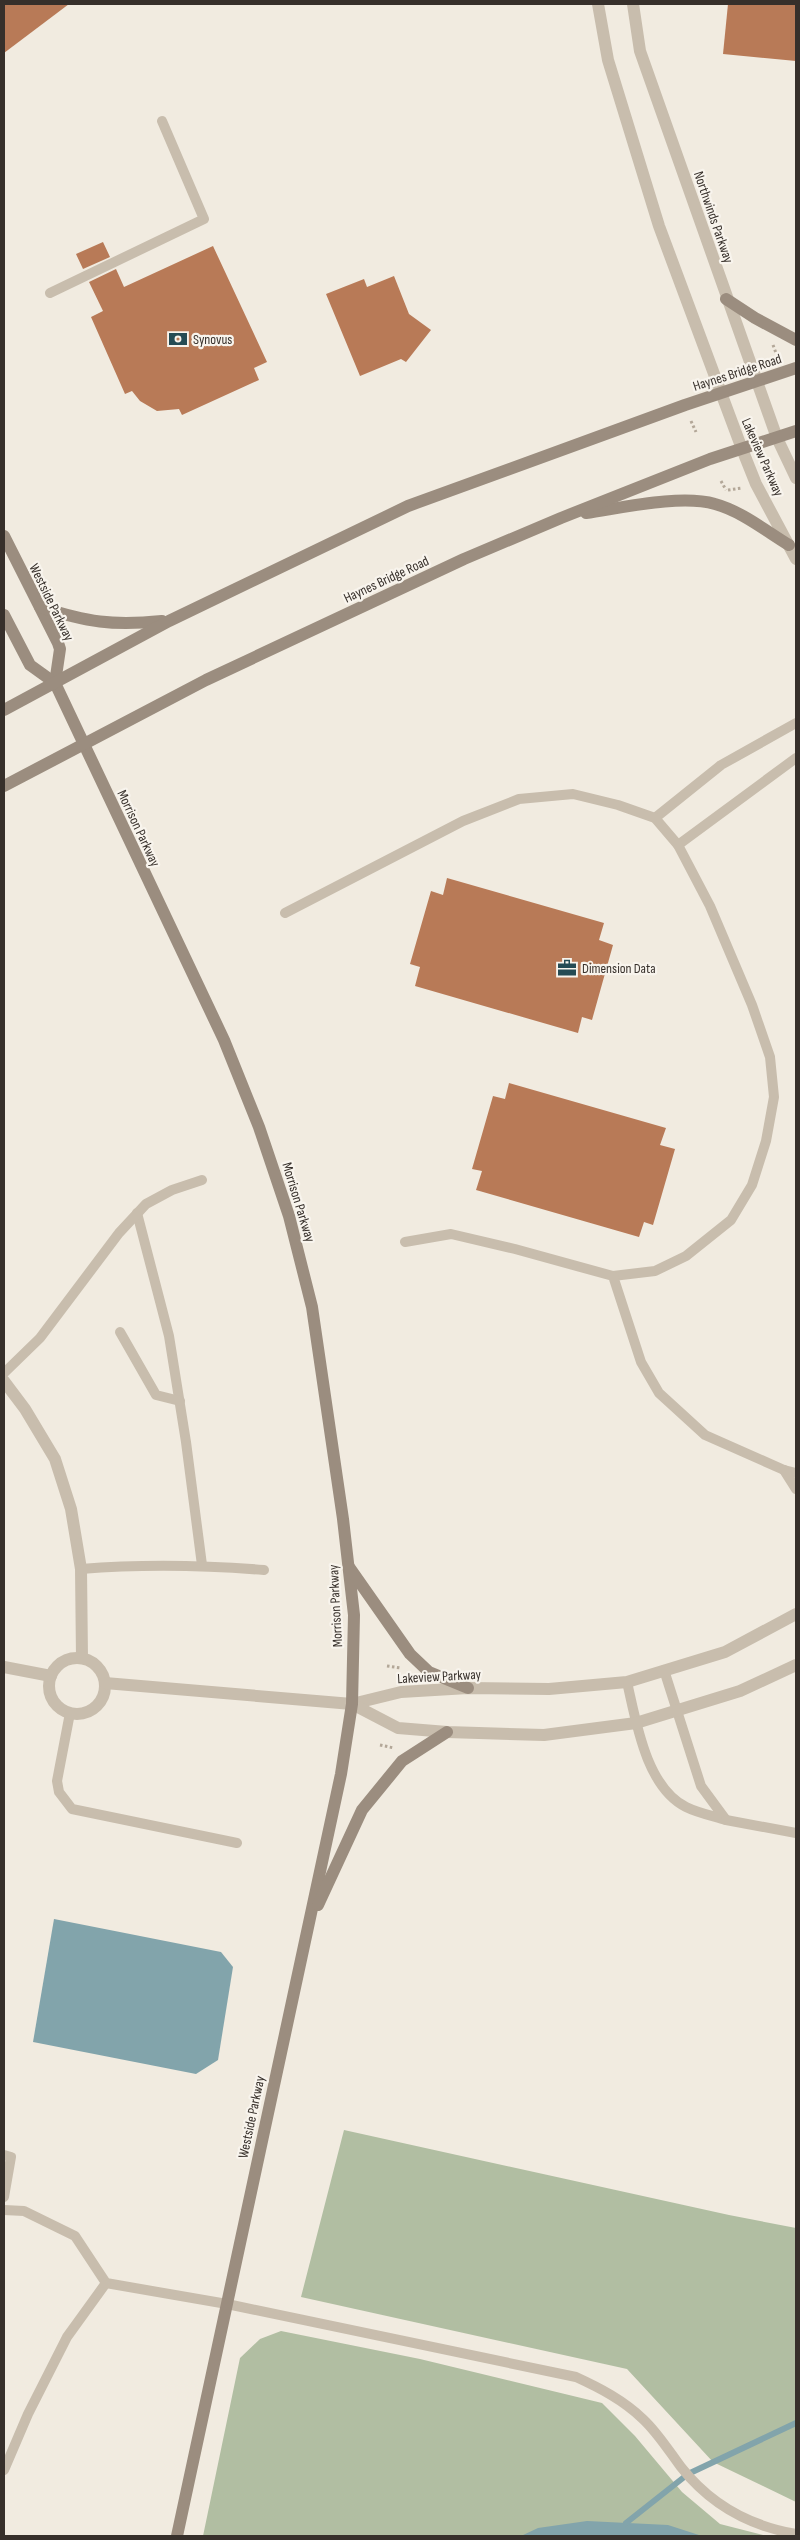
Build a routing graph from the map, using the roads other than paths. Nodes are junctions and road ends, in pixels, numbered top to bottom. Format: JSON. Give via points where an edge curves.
{"nodes":[{"id":1,"x":598,"y":4,"type":"edge"},
{"id":2,"x":633,"y":4,"type":"edge"},
{"id":3,"x":162,"y":121,"type":"dead end"},
{"id":4,"x":50,"y":293,"type":"dead end"},
{"id":5,"x":726,"y":299,"type":"junction"},
{"id":6,"x":796,"y":340,"type":"edge"},
{"id":7,"x":796,"y":368,"type":"edge"},
{"id":8,"x":755,"y":381,"type":"junction"},
{"id":9,"x":720,"y":393,"type":"junction"},
{"id":10,"x":796,"y":432,"type":"edge"},
{"id":11,"x":777,"y":438,"type":"junction"},
{"id":12,"x":742,"y":449,"type":"junction"},
{"id":13,"x":796,"y":478,"type":"edge"},
{"id":14,"x":561,"y":518,"type":"junction"},
{"id":15,"x":4,"y":536,"type":"edge"},
{"id":16,"x":789,"y":545,"type":"junction"},
{"id":17,"x":796,"y":559,"type":"edge"},
{"id":18,"x":40,"y":607,"type":"junction"},
{"id":19,"x":4,"y":615,"type":"edge"},
{"id":20,"x":169,"y":621,"type":"junction"},
{"id":21,"x":55,"y":683,"type":"junction"},
{"id":22,"x":4,"y":710,"type":"edge"},
{"id":23,"x":796,"y":723,"type":"edge"},
{"id":24,"x":84,"y":745,"type":"junction"},
{"id":25,"x":796,"y":758,"type":"edge"},
{"id":26,"x":4,"y":786,"type":"edge"},
{"id":27,"x":655,"y":818,"type":"junction"},
{"id":28,"x":678,"y":845,"type":"junction"},
{"id":29,"x":285,"y":913,"type":"dead end"},
{"id":30,"x":202,"y":1180,"type":"dead end"},
{"id":31,"x":137,"y":1213,"type":"junction"},
{"id":32,"x":405,"y":1242,"type":"dead end"},
{"id":33,"x":613,"y":1276,"type":"junction"},
{"id":34,"x":120,"y":1332,"type":"dead end"},
{"id":35,"x":4,"y":1373,"type":"edge"},
{"id":36,"x":4,"y":1381,"type":"edge"},
{"id":37,"x":180,"y":1401,"type":"junction"},
{"id":38,"x":784,"y":1470,"type":"junction"},
{"id":39,"x":796,"y":1472,"type":"edge"},
{"id":40,"x":796,"y":1489,"type":"edge"},
{"id":41,"x":202,"y":1565,"type":"junction"},
{"id":42,"x":348,"y":1566,"type":"junction"},
{"id":43,"x":81,"y":1569,"type":"junction"},
{"id":44,"x":264,"y":1570,"type":"dead end"},
{"id":45,"x":796,"y":1614,"type":"edge"},
{"id":46,"x":82,"y":1658,"type":"junction"},
{"id":47,"x":796,"y":1665,"type":"edge"},
{"id":48,"x":4,"y":1667,"type":"edge"},
{"id":49,"x":664,"y":1670,"type":"junction"},
{"id":50,"x":51,"y":1676,"type":"junction"},
{"id":51,"x":627,"y":1682,"type":"junction"},
{"id":52,"x":105,"y":1683,"type":"junction"},
{"id":53,"x":468,"y":1688,"type":"junction"},
{"id":54,"x":352,"y":1704,"type":"junction"},
{"id":55,"x":676,"y":1711,"type":"junction"},
{"id":56,"x":70,"y":1713,"type":"junction"},
{"id":57,"x":636,"y":1723,"type":"junction"},
{"id":58,"x":448,"y":1732,"type":"junction"},
{"id":59,"x":726,"y":1820,"type":"junction"},
{"id":60,"x":796,"y":1832,"type":"edge"},
{"id":61,"x":236,"y":1842,"type":"dead end"},
{"id":62,"x":308,"y":1928,"type":"junction"},
{"id":63,"x":4,"y":2155,"type":"edge"},
{"id":64,"x":4,"y":2197,"type":"edge"},
{"id":65,"x":4,"y":2210,"type":"edge"},
{"id":66,"x":106,"y":2283,"type":"junction"},
{"id":67,"x":227,"y":2304,"type":"junction"},
{"id":68,"x":8,"y":2446,"type":"edge"},
{"id":69,"x":4,"y":2470,"type":"edge"},
{"id":70,"x":796,"y":2534,"type":"edge"},
{"id":71,"x":177,"y":2536,"type":"edge"}],
"edges":[{"from":1,"to":9,"type":"street","via":[[608,60],[659,226]]},
{"from":2,"to":5,"type":"street","name":"Northwinds Parkway","via":[[640,51]]},
{"from":3,"to":4,"type":"lane","via":[[204,219]]},
{"from":5,"to":6,"type":"main road"},
{"from":5,"to":8,"type":"street","name":"Northwinds Parkway"},
{"from":7,"to":8,"type":"main road","name":"Haynes Bridge Road"},
{"from":8,"to":9,"type":"main road","name":"Haynes Bridge Road"},
{"from":8,"to":11,"type":"street","name":"Northwinds Parkway"},
{"from":9,"to":12,"type":"street","name":"Lakeview Parkway"},
{"from":9,"to":20,"type":"main road","name":"Haynes Bridge Road","via":[[408,506]]},
{"from":10,"to":11,"type":"main road","name":"Haynes Bridge Road"},
{"from":11,"to":12,"type":"main road","name":"Haynes Bridge Road"},
{"from":11,"to":13,"type":"street","name":"Lakeview Parkway"},
{"from":12,"to":14,"type":"main road","name":"Haynes Bridge Road"},
{"from":12,"to":16,"type":"street","name":"Lakeview Parkway","via":[[756,484]]},
{"from":14,"to":16,"type":"main road","via":[[640,505],[715,503]]},
{"from":14,"to":24,"type":"main road","name":"Haynes Bridge Road","via":[[443,568],[206,680]]},
{"from":15,"to":18,"type":"main road","name":"Westside Parkway"},
{"from":16,"to":17,"type":"street","name":"Lakeview Parkway"},
{"from":18,"to":20,"type":"main road","via":[[92,622],[126,625]]},
{"from":18,"to":21,"type":"main road","name":"Westside Parkway","via":[[60,649]]},
{"from":19,"to":21,"type":"main road","via":[[30,665]]},
{"from":20,"to":21,"type":"main road","name":"Haynes Bridge Road"},
{"from":21,"to":22,"type":"main road","name":"Haynes Bridge Road"},
{"from":21,"to":24,"type":"main road"},
{"from":23,"to":27,"type":"lane","via":[[722,765]]},
{"from":24,"to":26,"type":"main road","name":"Haynes Bridge Road"},
{"from":24,"to":42,"type":"main road","name":"Morrison Parkway","via":[[224,1040],[259,1127],[289,1216],[312,1307]]},
{"from":25,"to":28,"type":"lane"},
{"from":27,"to":28,"type":"lane"},
{"from":27,"to":29,"type":"lane","via":[[573,794],[519,799],[463,821]]},
{"from":28,"to":33,"type":"lane","via":[[710,906],[752,1005],[770,1057],[774,1097],[766,1141],[752,1185],[731,1220],[686,1256],[656,1271]]},
{"from":30,"to":31,"type":"lane","via":[[146,1204]]},
{"from":31,"to":35,"type":"lane","via":[[40,1338]]},
{"from":31,"to":37,"type":"lane","via":[[169,1336]]},
{"from":32,"to":33,"type":"lane","via":[[452,1234]]},
{"from":33,"to":38,"type":"lane","via":[[640,1362],[659,1393],[705,1435]]},
{"from":34,"to":37,"type":"lane","via":[[156,1395]]},
{"from":36,"to":43,"type":"street","via":[[55,1460],[71,1509]]},
{"from":37,"to":41,"type":"lane"},
{"from":38,"to":39,"type":"lane"},
{"from":38,"to":40,"type":"lane"},
{"from":41,"to":43,"type":"lane"},
{"from":41,"to":44,"type":"lane"},
{"from":42,"to":53,"type":"main road","via":[[410,1654],[430,1672]]},
{"from":42,"to":54,"type":"main road","name":"Morrison Parkway","via":[[354,1616]]},
{"from":43,"to":46,"type":"street"},
{"from":45,"to":49,"type":"street","name":"Lakeview Parkway","via":[[725,1652]]},
{"from":46,"to":50,"type":"street","via":[[63,1661]]},
{"from":46,"to":52,"type":"street","via":[[98,1667]]},
{"from":47,"to":55,"type":"street","via":[[740,1691]]},
{"from":48,"to":50,"type":"street"},
{"from":49,"to":51,"type":"street","name":"Lakeview Parkway"},
{"from":49,"to":55,"type":"lane"},
{"from":50,"to":56,"type":"street","via":[[51,1694],[62,1709]]},
{"from":51,"to":53,"type":"street","name":"Lakeview Parkway","via":[[549,1689]]},
{"from":51,"to":57,"type":"lane"},
{"from":52,"to":54,"type":"street"},
{"from":52,"to":56,"type":"street","via":[[101,1700],[95,1707],[88,1712]]},
{"from":53,"to":54,"type":"street","name":"Lakeview Parkway","via":[[401,1692]]},
{"from":54,"to":58,"type":"street","via":[[398,1728]]},
{"from":54,"to":62,"type":"main road","name":"Westside Parkway","via":[[341,1774]]},
{"from":55,"to":57,"type":"street"},
{"from":55,"to":59,"type":"lane","via":[[701,1786]]},
{"from":56,"to":61,"type":"lane","via":[[57,1781],[59,1792],[72,1809]]},
{"from":57,"to":58,"type":"street","via":[[544,1735]]},
{"from":57,"to":59,"type":"lane","via":[[655,1777],[673,1797],[685,1807]]},
{"from":58,"to":62,"type":"main road","via":[[402,1761],[362,1810]]},
{"from":59,"to":60,"type":"lane"},
{"from":62,"to":67,"type":"main road","name":"Westside Parkway"},
{"from":63,"to":64,"type":"lane","via":[[11,2157]]},
{"from":65,"to":66,"type":"lane","via":[[24,2210],[75,2236]]},
{"from":66,"to":67,"type":"lane"},
{"from":66,"to":68,"type":"lane","via":[[67,2337]]},
{"from":67,"to":70,"type":"lane","via":[[576,2377],[607,2391],[643,2419],[682,2468],[724,2508],[774,2530]]},
{"from":67,"to":71,"type":"main road","name":"Westside Parkway"},
{"from":68,"to":69,"type":"lane"}]}
